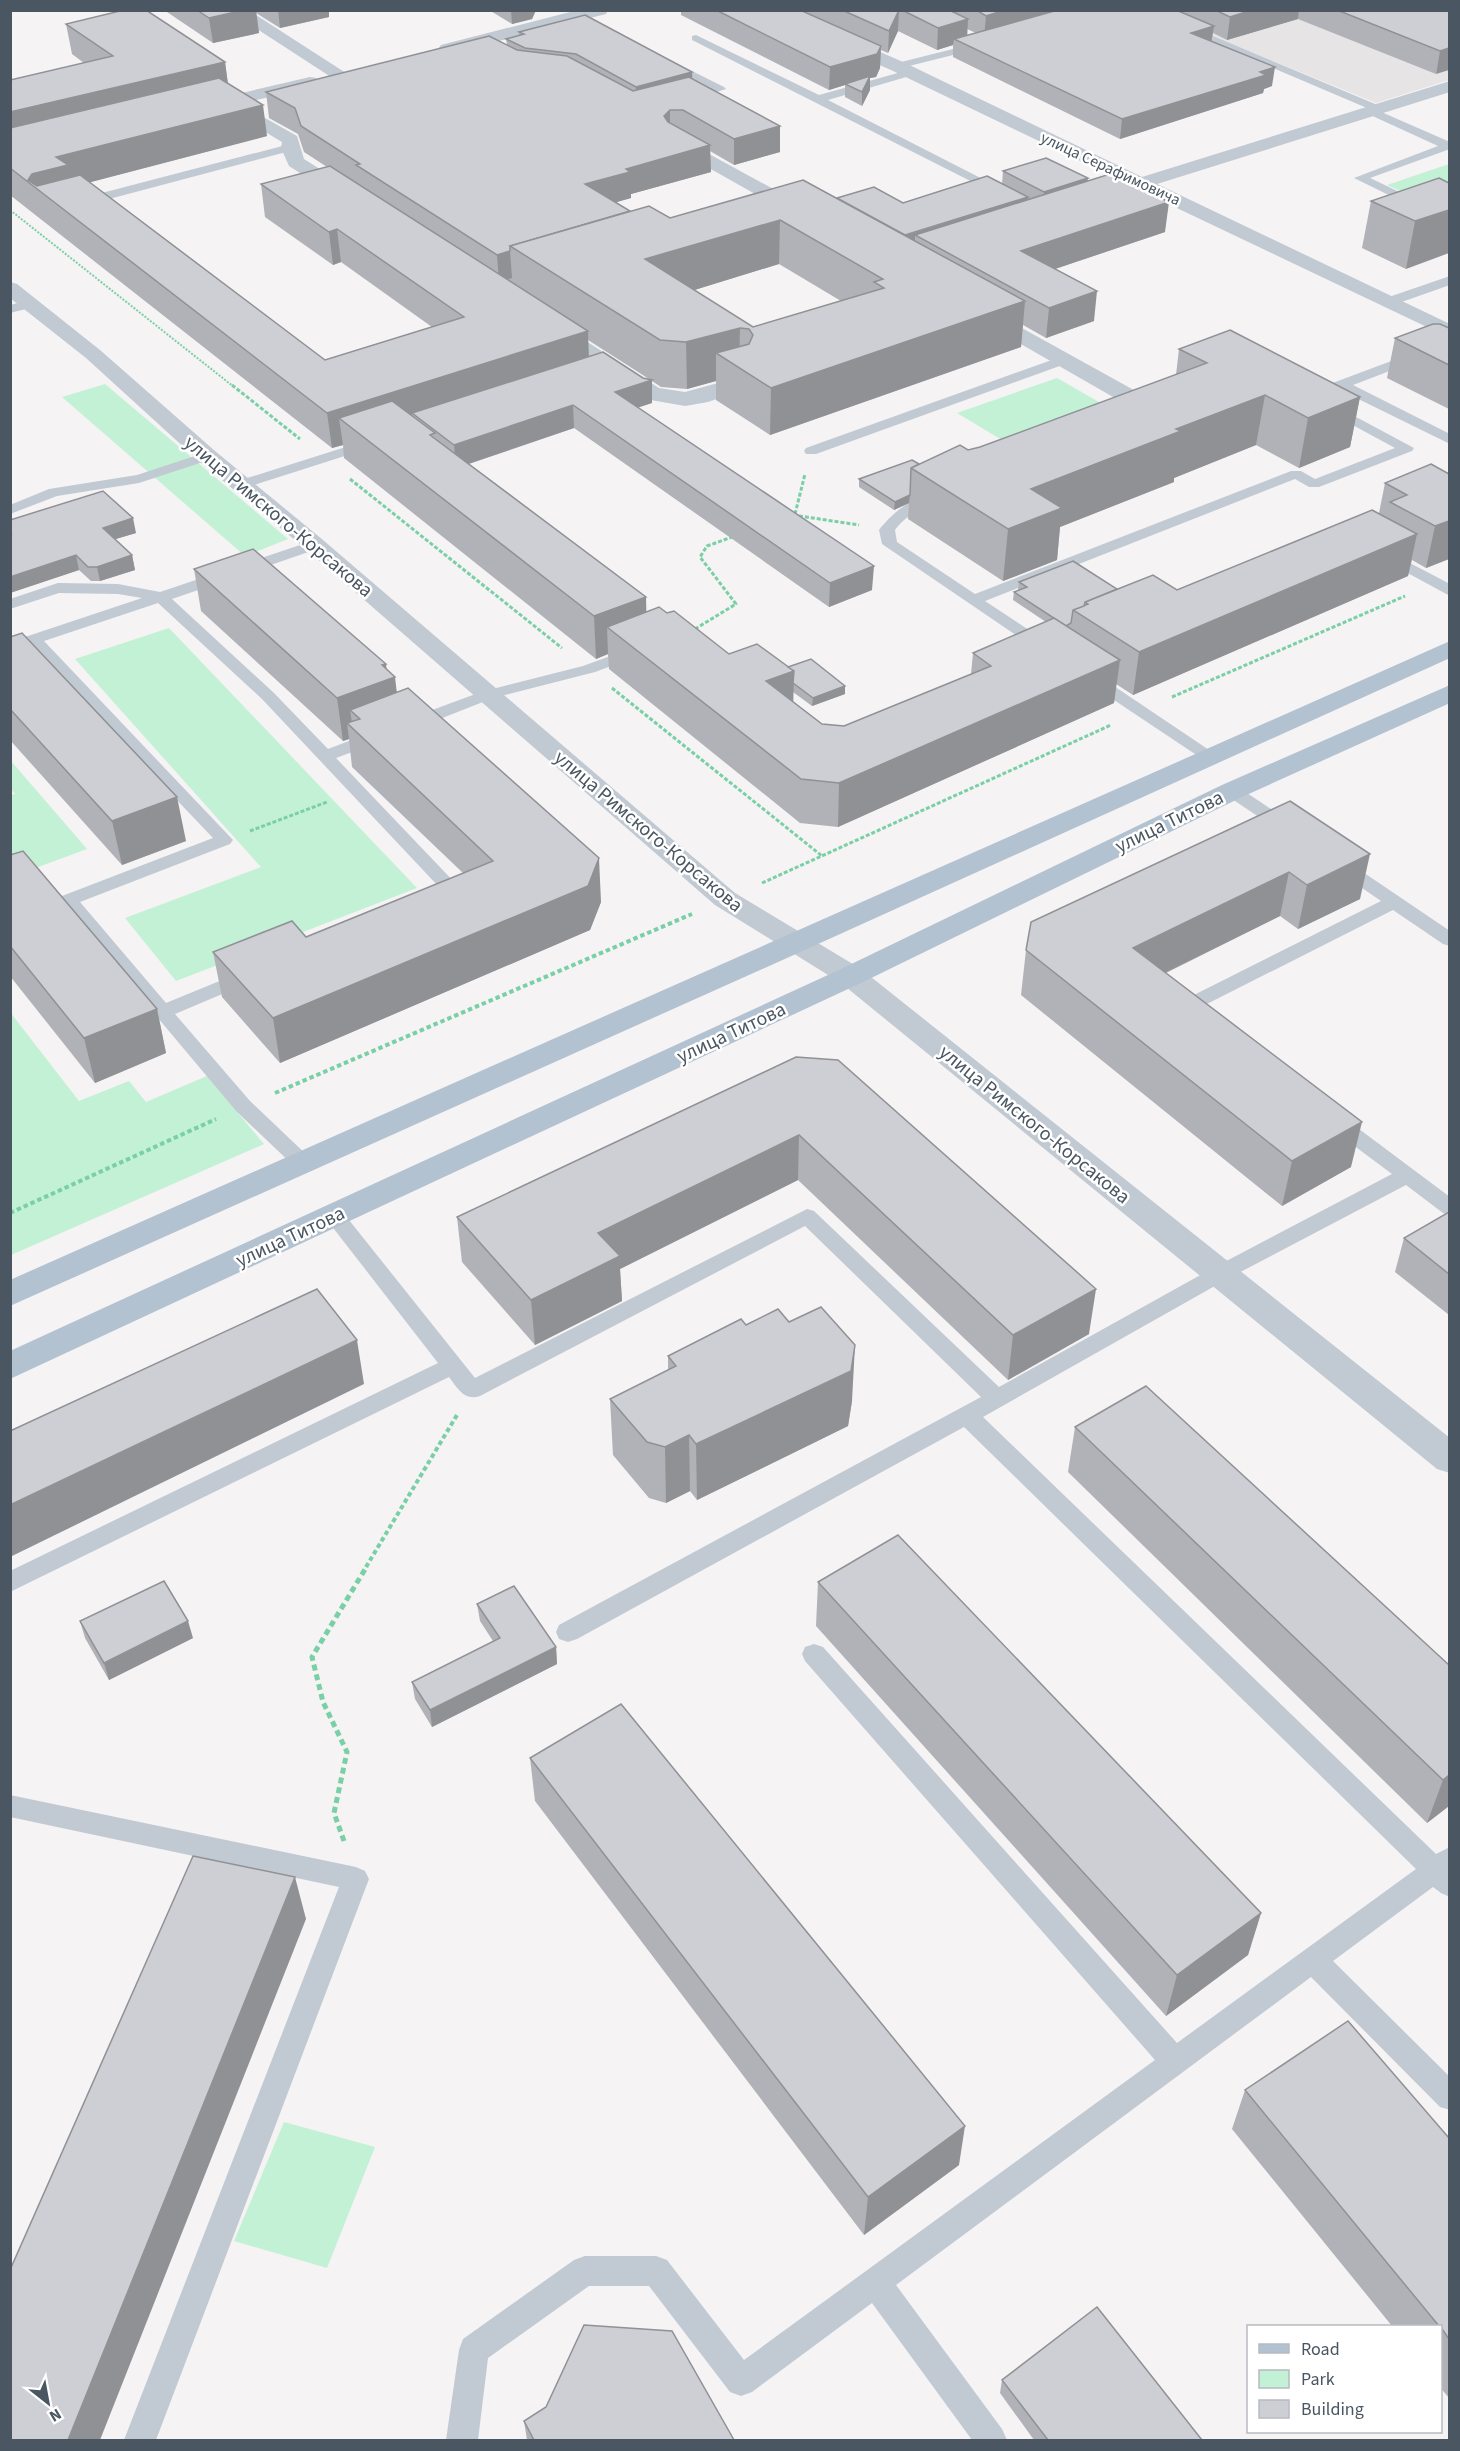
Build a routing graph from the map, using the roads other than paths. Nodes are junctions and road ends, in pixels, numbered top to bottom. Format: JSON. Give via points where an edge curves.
{"nodes":[{"id":1,"x":236,"y":10,"type":"edge"},
{"id":2,"x":770,"y":10,"type":"edge"},
{"id":3,"x":1141,"y":10,"type":"edge"},
{"id":4,"x":599,"y":18,"type":"edge"},
{"id":5,"x":963,"y":34,"type":"edge"},
{"id":6,"x":696,"y":38,"type":"dead end"},
{"id":7,"x":468,"y":44,"type":"junction"},
{"id":8,"x":433,"y":52,"type":"edge"},
{"id":9,"x":486,"y":53,"type":"edge"},
{"id":10,"x":659,"y":58,"type":"edge"},
{"id":11,"x":903,"y":70,"type":"junction"},
{"id":12,"x":1449,"y":86,"type":"edge"},
{"id":13,"x":818,"y":99,"type":"junction"},
{"id":14,"x":678,"y":100,"type":"edge"},
{"id":15,"x":228,"y":102,"type":"junction"},
{"id":16,"x":193,"y":110,"type":"edge"},
{"id":17,"x":1373,"y":110,"type":"junction"},
{"id":18,"x":676,"y":142,"type":"edge"},
{"id":19,"x":290,"y":148,"type":"junction"},
{"id":20,"x":1141,"y":183,"type":"junction"},
{"id":21,"x":1109,"y":193,"type":"edge"},
{"id":22,"x":1014,"y":198,"type":"edge"},
{"id":23,"x":785,"y":203,"type":"junction"},
{"id":24,"x":64,"y":207,"type":"edge"},
{"id":25,"x":365,"y":207,"type":"edge"},
{"id":26,"x":763,"y":210,"type":"edge"},
{"id":27,"x":1449,"y":221,"type":"edge"},
{"id":28,"x":823,"y":225,"type":"edge"},
{"id":29,"x":1449,"y":280,"type":"edge"},
{"id":30,"x":17,"y":300,"type":"edge"},
{"id":31,"x":1388,"y":302,"type":"junction"},
{"id":32,"x":972,"y":308,"type":"edge"},
{"id":33,"x":534,"y":315,"type":"edge"},
{"id":34,"x":1449,"y":332,"type":"edge"},
{"id":35,"x":1449,"y":343,"type":"edge"},
{"id":36,"x":1063,"y":360,"type":"junction"},
{"id":37,"x":610,"y":365,"type":"junction"},
{"id":38,"x":588,"y":372,"type":"edge"},
{"id":39,"x":740,"y":383,"type":"edge"},
{"id":40,"x":1342,"y":384,"type":"junction"},
{"id":41,"x":1149,"y":405,"type":"edge"},
{"id":42,"x":388,"y":438,"type":"edge"},
{"id":43,"x":1449,"y":440,"type":"edge"},
{"id":44,"x":811,"y":452,"type":"road end"},
{"id":45,"x":207,"y":456,"type":"junction"},
{"id":46,"x":243,"y":484,"type":"junction"},
{"id":47,"x":945,"y":493,"type":"edge"},
{"id":48,"x":10,"y":510,"type":"edge"},
{"id":49,"x":315,"y":545,"type":"junction"},
{"id":50,"x":1368,"y":545,"type":"edge"},
{"id":51,"x":1449,"y":591,"type":"edge"},
{"id":52,"x":161,"y":597,"type":"junction"},
{"id":53,"x":973,"y":600,"type":"junction"},
{"id":54,"x":10,"y":604,"type":"edge"},
{"id":55,"x":696,"y":628,"type":"edge"},
{"id":56,"x":33,"y":639,"type":"junction"},
{"id":57,"x":10,"y":647,"type":"edge"},
{"id":58,"x":1449,"y":648,"type":"edge"},
{"id":59,"x":1026,"y":659,"type":"edge"},
{"id":60,"x":1076,"y":668,"type":"edge"},
{"id":61,"x":1449,"y":693,"type":"edge"},
{"id":62,"x":487,"y":695,"type":"junction"},
{"id":63,"x":326,"y":756,"type":"junction"},
{"id":64,"x":1210,"y":756,"type":"junction"},
{"id":65,"x":1232,"y":791,"type":"junction"},
{"id":66,"x":1299,"y":836,"type":"edge"},
{"id":67,"x":1328,"y":856,"type":"edge"},
{"id":68,"x":1394,"y":902,"type":"junction"},
{"id":69,"x":419,"y":903,"type":"edge"},
{"id":70,"x":1449,"y":940,"type":"edge"},
{"id":71,"x":797,"y":943,"type":"junction"},
{"id":72,"x":259,"y":971,"type":"edge"},
{"id":73,"x":851,"y":976,"type":"junction"},
{"id":74,"x":163,"y":1012,"type":"junction"},
{"id":75,"x":1202,"y":1022,"type":"edge"},
{"id":76,"x":1323,"y":1112,"type":"edge"},
{"id":77,"x":303,"y":1163,"type":"junction"},
{"id":78,"x":1407,"y":1175,"type":"junction"},
{"id":79,"x":1449,"y":1208,"type":"edge"},
{"id":80,"x":334,"y":1215,"type":"junction"},
{"id":81,"x":1221,"y":1273,"type":"junction"},
{"id":82,"x":10,"y":1294,"type":"edge"},
{"id":83,"x":10,"y":1366,"type":"edge"},
{"id":84,"x":452,"y":1366,"type":"junction"},
{"id":85,"x":997,"y":1400,"type":"junction"},
{"id":86,"x":967,"y":1416,"type":"junction"},
{"id":87,"x":1449,"y":1460,"type":"edge"},
{"id":88,"x":10,"y":1582,"type":"edge"},
{"id":89,"x":568,"y":1632,"type":"dead end"},
{"id":90,"x":814,"y":1654,"type":"dead end"},
{"id":91,"x":13,"y":1811,"type":"edge"},
{"id":92,"x":1444,"y":1871,"type":"edge"},
{"id":93,"x":1313,"y":1960,"type":"junction"},
{"id":94,"x":1175,"y":2061,"type":"junction"},
{"id":95,"x":1449,"y":2097,"type":"edge"},
{"id":96,"x":875,"y":2282,"type":"junction"},
{"id":97,"x":140,"y":2440,"type":"edge"},
{"id":98,"x":462,"y":2440,"type":"edge"},
{"id":99,"x":991,"y":2440,"type":"edge"}],
"edges":[{"from":1,"to":15,"type":"street","via":[[345,74]]},
{"from":2,"to":11,"type":"street","name":"улица Серафимовича"},
{"from":3,"to":17,"type":"lane"},
{"from":4,"to":7,"type":"street","via":[[578,16]]},
{"from":5,"to":11,"type":"lane","via":[[991,42]]},
{"from":6,"to":13,"type":"lane"},
{"from":7,"to":8,"type":"street"},
{"from":7,"to":9,"type":"lane"},
{"from":10,"to":14,"type":"lane","via":[[720,89]]},
{"from":11,"to":13,"type":"lane"},
{"from":11,"to":20,"type":"street","name":"улица Серафимовича"},
{"from":12,"to":17,"type":"street"},
{"from":13,"to":22,"type":"lane"},
{"from":15,"to":16,"type":"street"},
{"from":15,"to":19,"type":"street","via":[[291,140]]},
{"from":17,"to":20,"type":"street"},
{"from":17,"to":27,"type":"lane","via":[[1448,146],[1360,178]]},
{"from":18,"to":23,"type":"street"},
{"from":19,"to":24,"type":"lane"},
{"from":19,"to":25,"type":"street","via":[[296,162]]},
{"from":20,"to":21,"type":"street"},
{"from":20,"to":31,"type":"street","name":"улица Серафимовича"},
{"from":23,"to":26,"type":"lane"},
{"from":23,"to":28,"type":"street"},
{"from":29,"to":31,"type":"lane"},
{"from":30,"to":45,"type":"street","name":"улица Римского-Корсакова","via":[[93,354]]},
{"from":31,"to":34,"type":"street","name":"улица Серафимовича"},
{"from":32,"to":36,"type":"street"},
{"from":33,"to":37,"type":"street"},
{"from":35,"to":40,"type":"lane"},
{"from":36,"to":41,"type":"street"},
{"from":36,"to":44,"type":"lane"},
{"from":37,"to":38,"type":"lane"},
{"from":37,"to":39,"type":"street","via":[[653,394],[671,398],[700,397]]},
{"from":40,"to":43,"type":"lane"},
{"from":40,"to":53,"type":"lane","via":[[1306,394],[1407,448],[1314,484],[1296,474]]},
{"from":42,"to":46,"type":"lane"},
{"from":45,"to":46,"type":"street","name":"улица Римского-Корсакова"},
{"from":45,"to":48,"type":"lane","via":[[139,479],[54,492]]},
{"from":46,"to":49,"type":"street","name":"улица Римского-Корсакова"},
{"from":47,"to":53,"type":"lane","via":[[895,518],[887,530],[890,544]]},
{"from":49,"to":52,"type":"lane"},
{"from":49,"to":62,"type":"street","name":"улица Римского-Корсакова"},
{"from":50,"to":51,"type":"lane"},
{"from":52,"to":54,"type":"lane","via":[[118,589],[58,588]]},
{"from":52,"to":56,"type":"lane"},
{"from":52,"to":63,"type":"lane"},
{"from":53,"to":59,"type":"lane","via":[[1055,650]]},
{"from":55,"to":62,"type":"lane","via":[[589,669]]},
{"from":56,"to":57,"type":"lane"},
{"from":56,"to":74,"type":"lane","via":[[224,840],[68,900]]},
{"from":58,"to":64,"type":"main road","name":"улица Титова"},
{"from":60,"to":64,"type":"lane"},
{"from":61,"to":65,"type":"main road","name":"улица Титова"},
{"from":62,"to":63,"type":"lane"},
{"from":62,"to":71,"type":"street","name":"улица Римского-Корсакова","via":[[725,899]]},
{"from":63,"to":69,"type":"lane","via":[[451,889]]},
{"from":64,"to":71,"type":"main road","name":"улица Титова"},
{"from":65,"to":66,"type":"lane"},
{"from":65,"to":73,"type":"main road","name":"улица Титова"},
{"from":67,"to":68,"type":"lane"},
{"from":68,"to":70,"type":"lane"},
{"from":68,"to":75,"type":"lane","via":[[1183,1008]]},
{"from":71,"to":73,"type":"street","name":"улица Римского-Корсакова"},
{"from":71,"to":77,"type":"main road","name":"улица Титова"},
{"from":72,"to":74,"type":"lane"},
{"from":73,"to":80,"type":"main road","name":"улица Титова"},
{"from":73,"to":81,"type":"street","name":"улица Римского-Корсакова"},
{"from":74,"to":77,"type":"lane","via":[[243,1107]]},
{"from":76,"to":78,"type":"lane"},
{"from":77,"to":82,"type":"main road","name":"улица Титова"},
{"from":78,"to":79,"type":"lane"},
{"from":78,"to":81,"type":"lane"},
{"from":80,"to":83,"type":"main road","name":"улица Титова"},
{"from":80,"to":84,"type":"lane"},
{"from":81,"to":85,"type":"lane"},
{"from":81,"to":87,"type":"street","name":"улица Римского-Корсакова"},
{"from":84,"to":85,"type":"lane","via":[[472,1390],[807,1216]]},
{"from":84,"to":88,"type":"lane"},
{"from":85,"to":86,"type":"lane"},
{"from":86,"to":89,"type":"lane"},
{"from":86,"to":92,"type":"lane"},
{"from":90,"to":94,"type":"lane"},
{"from":91,"to":97,"type":"lane","via":[[356,1879]]},
{"from":92,"to":93,"type":"lane"},
{"from":93,"to":94,"type":"lane"},
{"from":93,"to":95,"type":"lane"},
{"from":94,"to":96,"type":"lane"},
{"from":96,"to":98,"type":"lane","via":[[741,2381],[656,2271],[585,2271],[474,2350]]},
{"from":96,"to":99,"type":"lane"}]}
